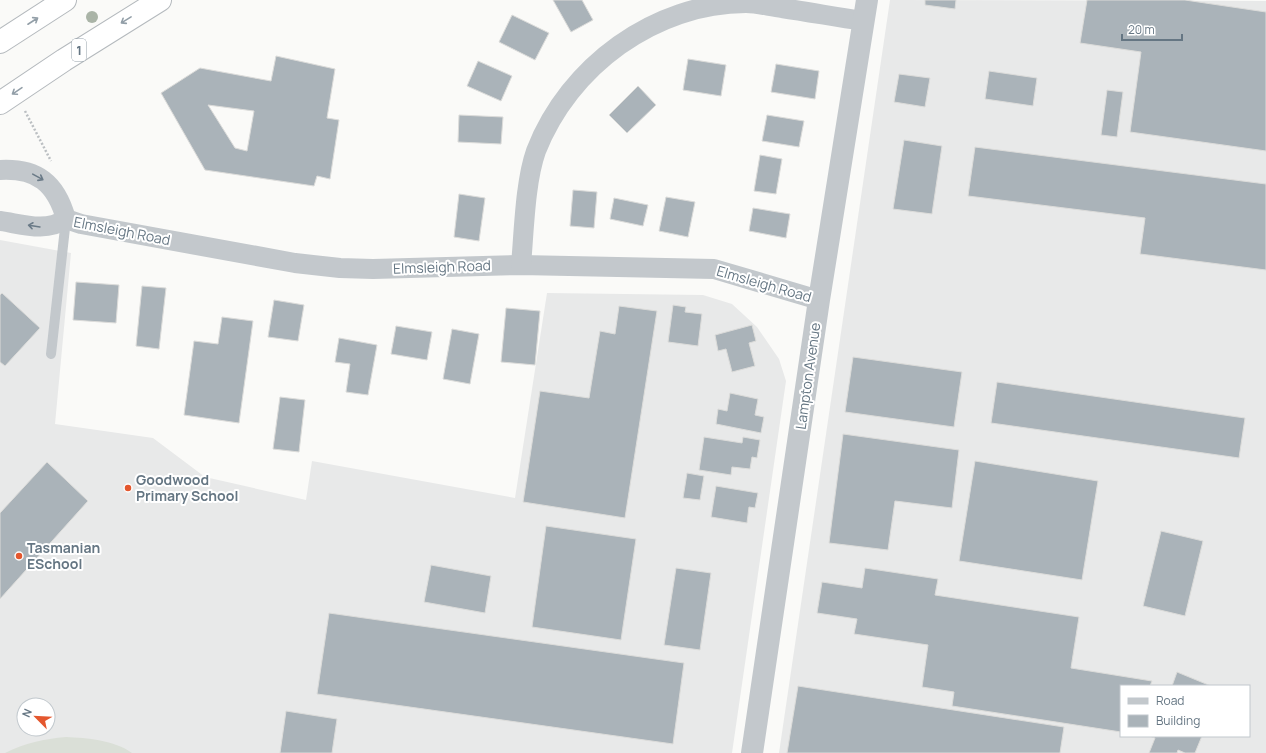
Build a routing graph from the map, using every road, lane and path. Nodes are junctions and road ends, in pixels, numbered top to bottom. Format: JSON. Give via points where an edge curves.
{"nodes":[{"id":1,"x":65,"y":0,"type":"edge"},
{"id":2,"x":160,"y":0,"type":"edge"},
{"id":3,"x":865,"y":10,"type":"edge"},
{"id":4,"x":0,"y":42,"type":"edge"},
{"id":5,"x":0,"y":103,"type":"edge"},
{"id":6,"x":0,"y":170,"type":"edge"},
{"id":7,"x":66,"y":219,"type":"junction"},
{"id":8,"x":0,"y":221,"type":"edge"},
{"id":9,"x":521,"y":265,"type":"junction"},
{"id":10,"x":819,"y":300,"type":"junction"},
{"id":11,"x":51,"y":354,"type":"dead end"},
{"id":12,"x":752,"y":753,"type":"edge"}],
"edges":[{"from":4,"to":1,"type":"highway","one_way":true},
{"from":2,"to":5,"type":"highway","number":"1","one_way":true},
{"from":3,"to":9,"type":"street","via":[[748,3],[712,6],[679,14],[643,31],[603,57],[568,94],[549,122],[536,152],[528,191]]},
{"from":3,"to":10,"type":"street","name":"Lampton Avenue"},
{"from":6,"to":7,"type":"street","name":"Elmsleigh Road","one_way":true,"via":[[39,176],[56,195]]},
{"from":7,"to":8,"type":"street","name":"Elmsleigh Road","one_way":true,"via":[[54,226],[41,227]]},
{"from":7,"to":9,"type":"street","name":"Elmsleigh Road","via":[[295,263],[373,270]]},
{"from":7,"to":11,"type":"lane"},
{"from":9,"to":10,"type":"street","name":"Elmsleigh Road","via":[[714,269]]},
{"from":10,"to":12,"type":"street","name":"Lampton Avenue"}]}
